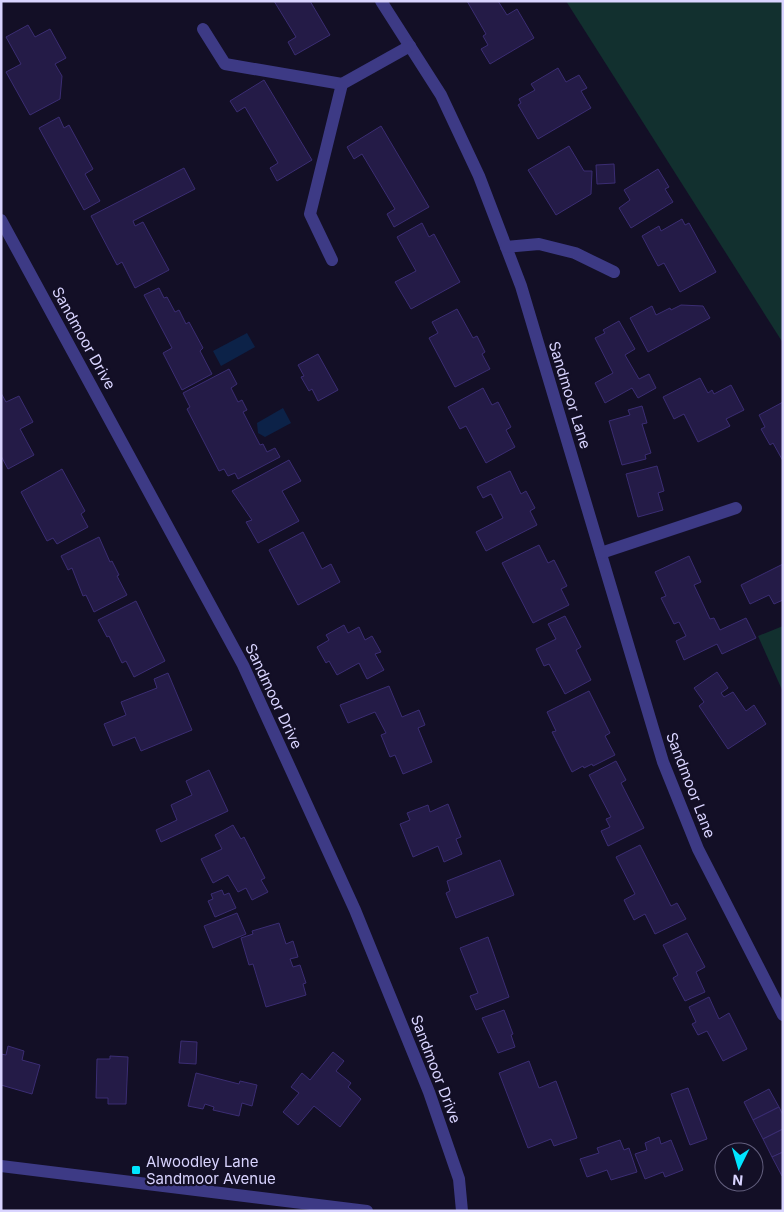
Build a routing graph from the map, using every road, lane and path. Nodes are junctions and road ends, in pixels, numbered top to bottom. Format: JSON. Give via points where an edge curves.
{"nodes":[{"id":1,"x":380,"y":1,"type":"edge"},
{"id":2,"x":203,"y":29,"type":"dead end"},
{"id":3,"x":410,"y":46,"type":"junction"},
{"id":4,"x":342,"y":84,"type":"junction"},
{"id":5,"x":1,"y":220,"type":"edge"},
{"id":6,"x":506,"y":247,"type":"junction"},
{"id":7,"x":332,"y":260,"type":"dead end"},
{"id":8,"x":614,"y":272,"type":"dead end"},
{"id":9,"x":736,"y":508,"type":"dead end"},
{"id":10,"x":600,"y":553,"type":"junction"},
{"id":11,"x":783,"y":1015,"type":"edge"},
{"id":12,"x":1,"y":1166,"type":"edge"},
{"id":13,"x":367,"y":1211,"type":"edge"},
{"id":14,"x":462,"y":1211,"type":"edge"}],
"edges":[{"from":1,"to":3,"type":"street","name":"Sandmoor Lane"},
{"from":2,"to":4,"type":"street","via":[[225,64]]},
{"from":3,"to":4,"type":"street"},
{"from":3,"to":6,"type":"street","name":"Sandmoor Lane","via":[[440,95],[462,140]]},
{"from":4,"to":7,"type":"street","via":[[310,214]]},
{"from":5,"to":14,"type":"street","name":"Sandmoor Drive","via":[[247,674],[355,910],[429,1092],[459,1179]]},
{"from":6,"to":8,"type":"street","via":[[539,244],[575,254]]},
{"from":6,"to":10,"type":"street","name":"Sandmoor Lane","via":[[521,286]]},
{"from":9,"to":10,"type":"street"},
{"from":10,"to":11,"type":"street","name":"Sandmoor Lane","via":[[663,762],[698,849]]},
{"from":12,"to":13,"type":"street"}]}
